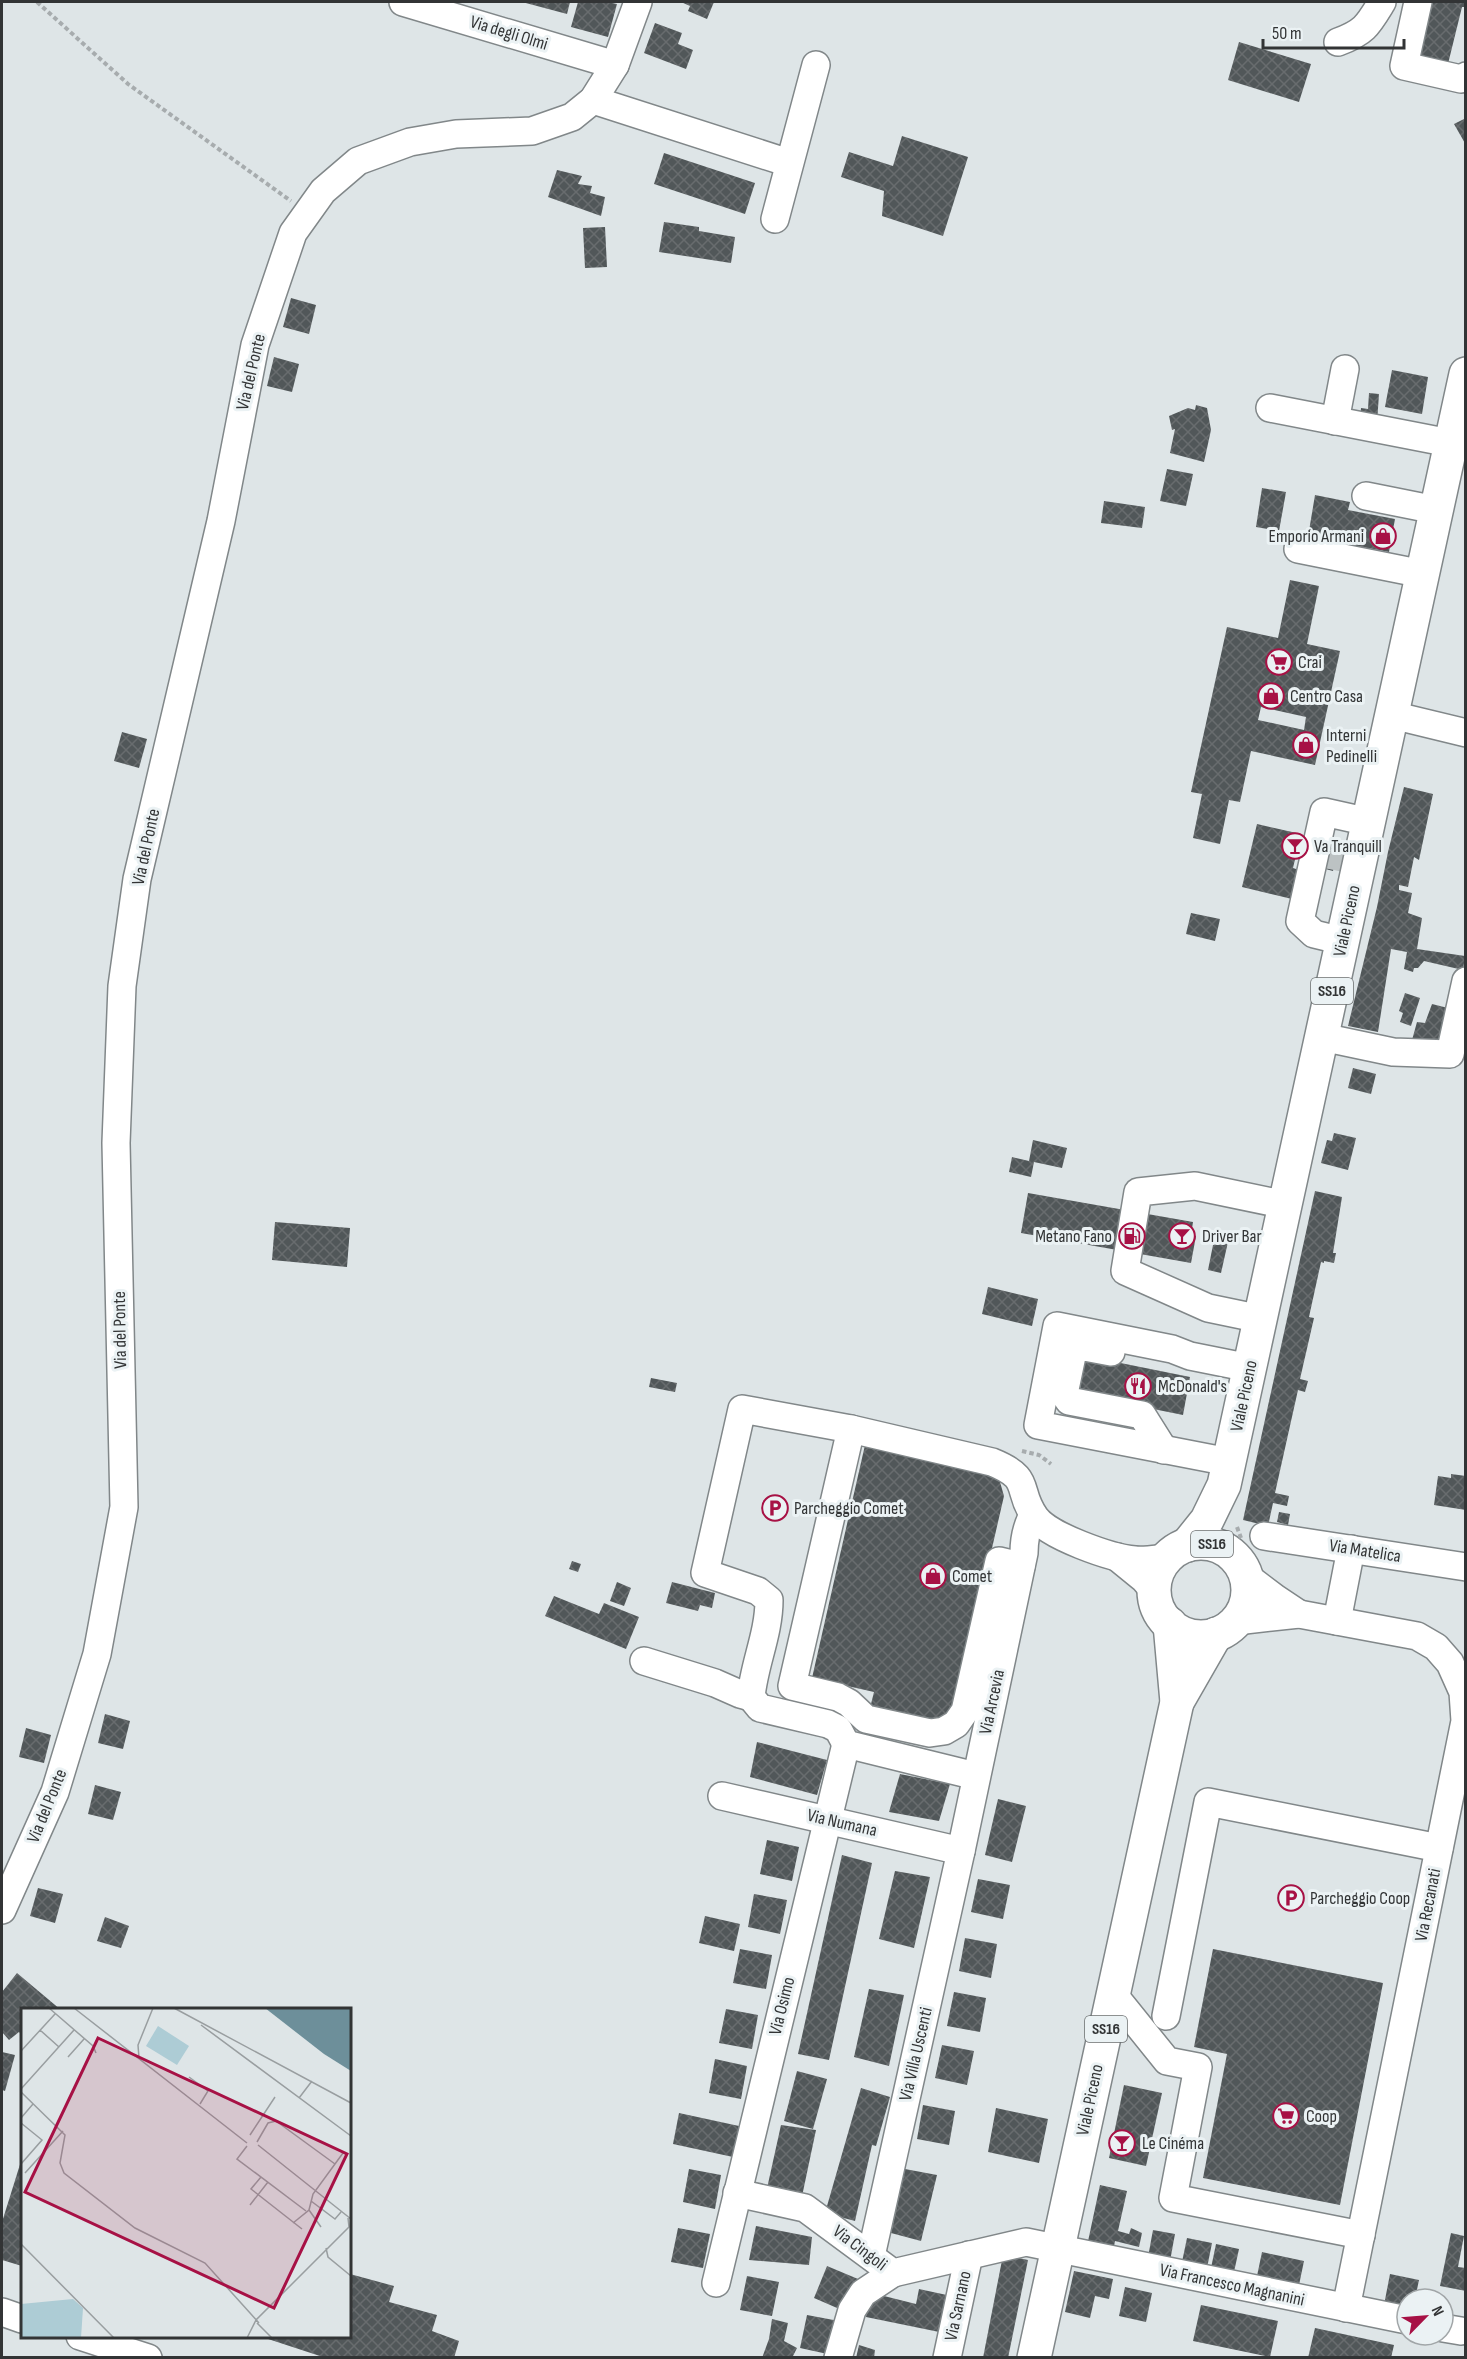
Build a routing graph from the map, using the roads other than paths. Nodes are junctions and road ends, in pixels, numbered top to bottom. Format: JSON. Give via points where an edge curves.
{"nodes":[{"id":1,"x":403,"y":2,"type":"edge"},
{"id":2,"x":638,"y":2,"type":"edge"},
{"id":3,"x":1382,"y":2,"type":"edge"},
{"id":4,"x":1418,"y":2,"type":"edge"},
{"id":5,"x":1338,"y":42,"type":"dead end"},
{"id":6,"x":615,"y":65,"type":"junction"},
{"id":7,"x":816,"y":65,"type":"dead end"},
{"id":8,"x":1466,"y":76,"type":"edge"},
{"id":9,"x":593,"y":100,"type":"junction"},
{"id":10,"x":789,"y":163,"type":"junction"},
{"id":11,"x":775,"y":219,"type":"dead end"},
{"id":12,"x":1345,"y":369,"type":"dead end"},
{"id":13,"x":1464,"y":385,"type":"edge"},
{"id":14,"x":1270,"y":408,"type":"dead end"},
{"id":15,"x":1335,"y":421,"type":"junction"},
{"id":16,"x":1450,"y":443,"type":"junction"},
{"id":17,"x":1366,"y":496,"type":"dead end"},
{"id":18,"x":1436,"y":510,"type":"junction"},
{"id":19,"x":1298,"y":549,"type":"dead end"},
{"id":20,"x":1423,"y":573,"type":"junction"},
{"id":21,"x":1392,"y":715,"type":"junction"},
{"id":22,"x":1466,"y":733,"type":"edge"},
{"id":23,"x":1355,"y":819,"type":"junction"},
{"id":24,"x":1328,"y":937,"type":"junction"},
{"id":25,"x":1466,"y":981,"type":"edge"},
{"id":26,"x":1322,"y":1037,"type":"junction"},
{"id":27,"x":1286,"y":1205,"type":"junction"},
{"id":28,"x":1261,"y":1319,"type":"junction"},
{"id":29,"x":1190,"y":1356,"type":"junction"},
{"id":30,"x":1250,"y":1368,"type":"junction"},
{"id":31,"x":851,"y":1429,"type":"junction"},
{"id":32,"x":1164,"y":1450,"type":"junction"},
{"id":33,"x":1227,"y":1473,"type":"junction"},
{"id":34,"x":1033,"y":1515,"type":"junction"},
{"id":35,"x":1056,"y":1535,"type":"junction"},
{"id":36,"x":1264,"y":1536,"type":"dead end"},
{"id":37,"x":1351,"y":1549,"type":"junction"},
{"id":38,"x":1177,"y":1552,"type":"junction"},
{"id":39,"x":1118,"y":1557,"type":"junction"},
{"id":40,"x":1022,"y":1560,"type":"junction"},
{"id":41,"x":1240,"y":1565,"type":"junction"},
{"id":42,"x":1466,"y":1568,"type":"edge"},
{"id":43,"x":1155,"y":1592,"type":"junction"},
{"id":44,"x":1299,"y":1614,"type":"junction"},
{"id":45,"x":1337,"y":1621,"type":"junction"},
{"id":46,"x":1170,"y":1624,"type":"junction"},
{"id":47,"x":1226,"y":1628,"type":"junction"},
{"id":48,"x":644,"y":1661,"type":"dead end"},
{"id":49,"x":751,"y":1697,"type":"junction"},
{"id":50,"x":1177,"y":1701,"type":"junction"},
{"id":51,"x":846,"y":1743,"type":"junction"},
{"id":52,"x":976,"y":1776,"type":"junction"},
{"id":53,"x":722,"y":1796,"type":"dead end"},
{"id":54,"x":827,"y":1819,"type":"junction"},
{"id":55,"x":1439,"y":1848,"type":"junction"},
{"id":56,"x":961,"y":1851,"type":"junction"},
{"id":57,"x":2,"y":1910,"type":"edge"},
{"id":58,"x":1113,"y":1994,"type":"junction"},
{"id":59,"x":1166,"y":2016,"type":"dead end"},
{"id":60,"x":736,"y":2193,"type":"junction"},
{"id":61,"x":1361,"y":2235,"type":"junction"},
{"id":62,"x":1058,"y":2249,"type":"junction"},
{"id":63,"x":969,"y":2255,"type":"junction"},
{"id":64,"x":871,"y":2256,"type":"junction"},
{"id":65,"x":893,"y":2273,"type":"junction"},
{"id":66,"x":716,"y":2283,"type":"dead end"},
{"id":67,"x":1346,"y":2308,"type":"junction"},
{"id":68,"x":2,"y":2312,"type":"edge"},
{"id":69,"x":1395,"y":2318,"type":"edge"},
{"id":70,"x":21,"y":2319,"type":"edge"},
{"id":71,"x":83,"y":2338,"type":"edge"},
{"id":72,"x":148,"y":2358,"type":"edge"},
{"id":73,"x":838,"y":2358,"type":"edge"},
{"id":74,"x":947,"y":2358,"type":"edge"},
{"id":75,"x":1034,"y":2358,"type":"edge"}],
"edges":[{"from":1,"to":6,"type":"street","name":"Via degli Olmi"},
{"from":2,"to":6,"type":"street","name":"Via del Ponte"},
{"from":3,"to":5,"type":"street","via":[[1358,34]]},
{"from":4,"to":8,"type":"street","via":[[1404,66],[1461,79]]},
{"from":6,"to":9,"type":"street","name":"Via del Ponte"},
{"from":7,"to":10,"type":"street"},
{"from":9,"to":10,"type":"street"},
{"from":9,"to":57,"type":"street","name":"Via del Ponte","via":[[572,117],[532,131],[456,134],[410,142],[358,161],[323,190],[293,233],[255,345],[221,521],[137,879],[122,986],[116,1143],[124,1507],[97,1654],[55,1792]]},
{"from":10,"to":11,"type":"street"},
{"from":12,"to":15,"type":"street"},
{"from":13,"to":16,"type":"main road","name":"Viale Piceno","number":"SS16"},
{"from":14,"to":15,"type":"street"},
{"from":15,"to":16,"type":"street"},
{"from":16,"to":18,"type":"main road","name":"Viale Piceno","number":"SS16"},
{"from":17,"to":18,"type":"street"},
{"from":18,"to":20,"type":"main road","name":"Viale Piceno","number":"SS16"},
{"from":19,"to":20,"type":"street"},
{"from":20,"to":21,"type":"main road","name":"Viale Piceno","number":"SS16"},
{"from":21,"to":22,"type":"street"},
{"from":21,"to":23,"type":"main road","name":"Viale Piceno","number":"SS16"},
{"from":23,"to":24,"type":"main road","name":"Viale Piceno","number":"SS16"},
{"from":23,"to":24,"type":"street","via":[[1331,859]]},
{"from":23,"to":24,"type":"street","via":[[1324,812],[1300,921]]},
{"from":24,"to":26,"type":"main road","name":"Viale Piceno","number":"SS16"},
{"from":25,"to":26,"type":"street","via":[[1450,1054],[1393,1052]]},
{"from":26,"to":27,"type":"main road","name":"Viale Piceno","number":"SS16"},
{"from":27,"to":28,"type":"main road","name":"Viale Piceno","number":"SS16"},
{"from":27,"to":28,"type":"street","via":[[1195,1186],[1138,1192],[1125,1271],[1208,1308]]},
{"from":28,"to":30,"type":"main road","name":"Viale Piceno","number":"SS16"},
{"from":29,"to":30,"type":"street"},
{"from":29,"to":32,"type":"street","via":[[1169,1364],[1079,1346],[1073,1351],[1064,1394],[1069,1401],[1142,1415]]},
{"from":29,"to":32,"type":"street","via":[[1057,1326],[1038,1425]]},
{"from":30,"to":33,"type":"main road","name":"Viale Piceno","number":"SS16"},
{"from":31,"to":34,"type":"street","via":[[1012,1470],[1021,1481]]},
{"from":31,"to":40,"type":"street","via":[[792,1686],[838,1697],[866,1719],[930,1734],[944,1731],[956,1724],[964,1711],[999,1561]]},
{"from":31,"to":49,"type":"street","via":[[742,1409],[705,1573],[758,1591],[769,1600]]},
{"from":32,"to":33,"type":"street"},
{"from":33,"to":38,"type":"main road","name":"Viale Piceno","number":"SS16","via":[[1207,1520]]},
{"from":33,"to":41,"type":"main road","name":"Viale Piceno","number":"SS16","via":[[1226,1525]]},
{"from":34,"to":35,"type":"street","via":[[1041,1526]]},
{"from":34,"to":40,"type":"street","name":"Via Arcevia","via":[[1027,1526]]},
{"from":35,"to":39,"type":"street"},
{"from":35,"to":40,"type":"street","via":[[1036,1542]]},
{"from":36,"to":37,"type":"street","name":"Via Matelica"},
{"from":37,"to":42,"type":"street","name":"Via Matelica"},
{"from":37,"to":45,"type":"street"},
{"from":38,"to":39,"type":"street","via":[[1134,1560]]},
{"from":38,"to":41,"type":"main road","number":"SS16","via":[[1211,1544],[1223,1548]]},
{"from":38,"to":43,"type":"main road","name":"Viale Piceno","number":"SS16","via":[[1160,1568]]},
{"from":39,"to":43,"type":"street"},
{"from":40,"to":52,"type":"street","name":"Via Arcevia"},
{"from":41,"to":44,"type":"street","name":"Via Recanati","via":[[1275,1598]]},
{"from":41,"to":47,"type":"main road","name":"Viale Piceno","number":"SS16","via":[[1247,1600]]},
{"from":43,"to":46,"type":"main road","name":"Viale Piceno","number":"SS16"},
{"from":44,"to":45,"type":"street","name":"Via Recanati"},
{"from":44,"to":47,"type":"street","name":"Via Recanati"},
{"from":45,"to":55,"type":"street","name":"Via Recanati","via":[[1417,1636],[1436,1647],[1450,1663],[1463,1692],[1465,1721]]},
{"from":46,"to":47,"type":"main road","via":[[1204,1637]]},
{"from":46,"to":50,"type":"main road","name":"Viale Piceno","number":"SS16"},
{"from":47,"to":50,"type":"main road","name":"Viale Piceno","number":"SS16"},
{"from":48,"to":49,"type":"street"},
{"from":49,"to":51,"type":"street","via":[[760,1708],[828,1724],[838,1729]]},
{"from":50,"to":58,"type":"main road","name":"Viale Piceno","number":"SS16"},
{"from":51,"to":52,"type":"street"},
{"from":51,"to":54,"type":"street","name":"Via Osimo"},
{"from":52,"to":56,"type":"street","name":"Via Arcevia"},
{"from":53,"to":54,"type":"street","name":"Via Numana"},
{"from":54,"to":56,"type":"street","name":"Via Numana"},
{"from":54,"to":60,"type":"street","name":"Via Osimo"},
{"from":55,"to":59,"type":"street","via":[[1208,1802]]},
{"from":55,"to":61,"type":"street","name":"Via Recanati"},
{"from":56,"to":64,"type":"street","name":"Via Villa Uscenti"},
{"from":58,"to":61,"type":"street","via":[[1167,2061],[1198,2067],[1173,2198]]},
{"from":58,"to":62,"type":"main road","name":"Viale Piceno","number":"SS16"},
{"from":60,"to":64,"type":"street","name":"Via Cingoli","via":[[805,2208]]},
{"from":60,"to":66,"type":"street","name":"Via Osimo"},
{"from":61,"to":67,"type":"street","name":"Via Recanati"},
{"from":62,"to":63,"type":"street","name":"Via Cingoli","via":[[1026,2242]]},
{"from":62,"to":67,"type":"street","name":"Via Francesco Magnanini"},
{"from":62,"to":75,"type":"main road","name":"Viale Piceno","number":"SS16"},
{"from":63,"to":65,"type":"street","name":"Via Cingoli"},
{"from":63,"to":74,"type":"street","name":"Via Sarnano"},
{"from":64,"to":65,"type":"street","name":"Via Cingoli"},
{"from":65,"to":73,"type":"street","via":[[863,2293],[852,2310]]},
{"from":67,"to":69,"type":"street","name":"Via Francesco Magnanini"},
{"from":68,"to":70,"type":"street"},
{"from":71,"to":72,"type":"street"}]}
